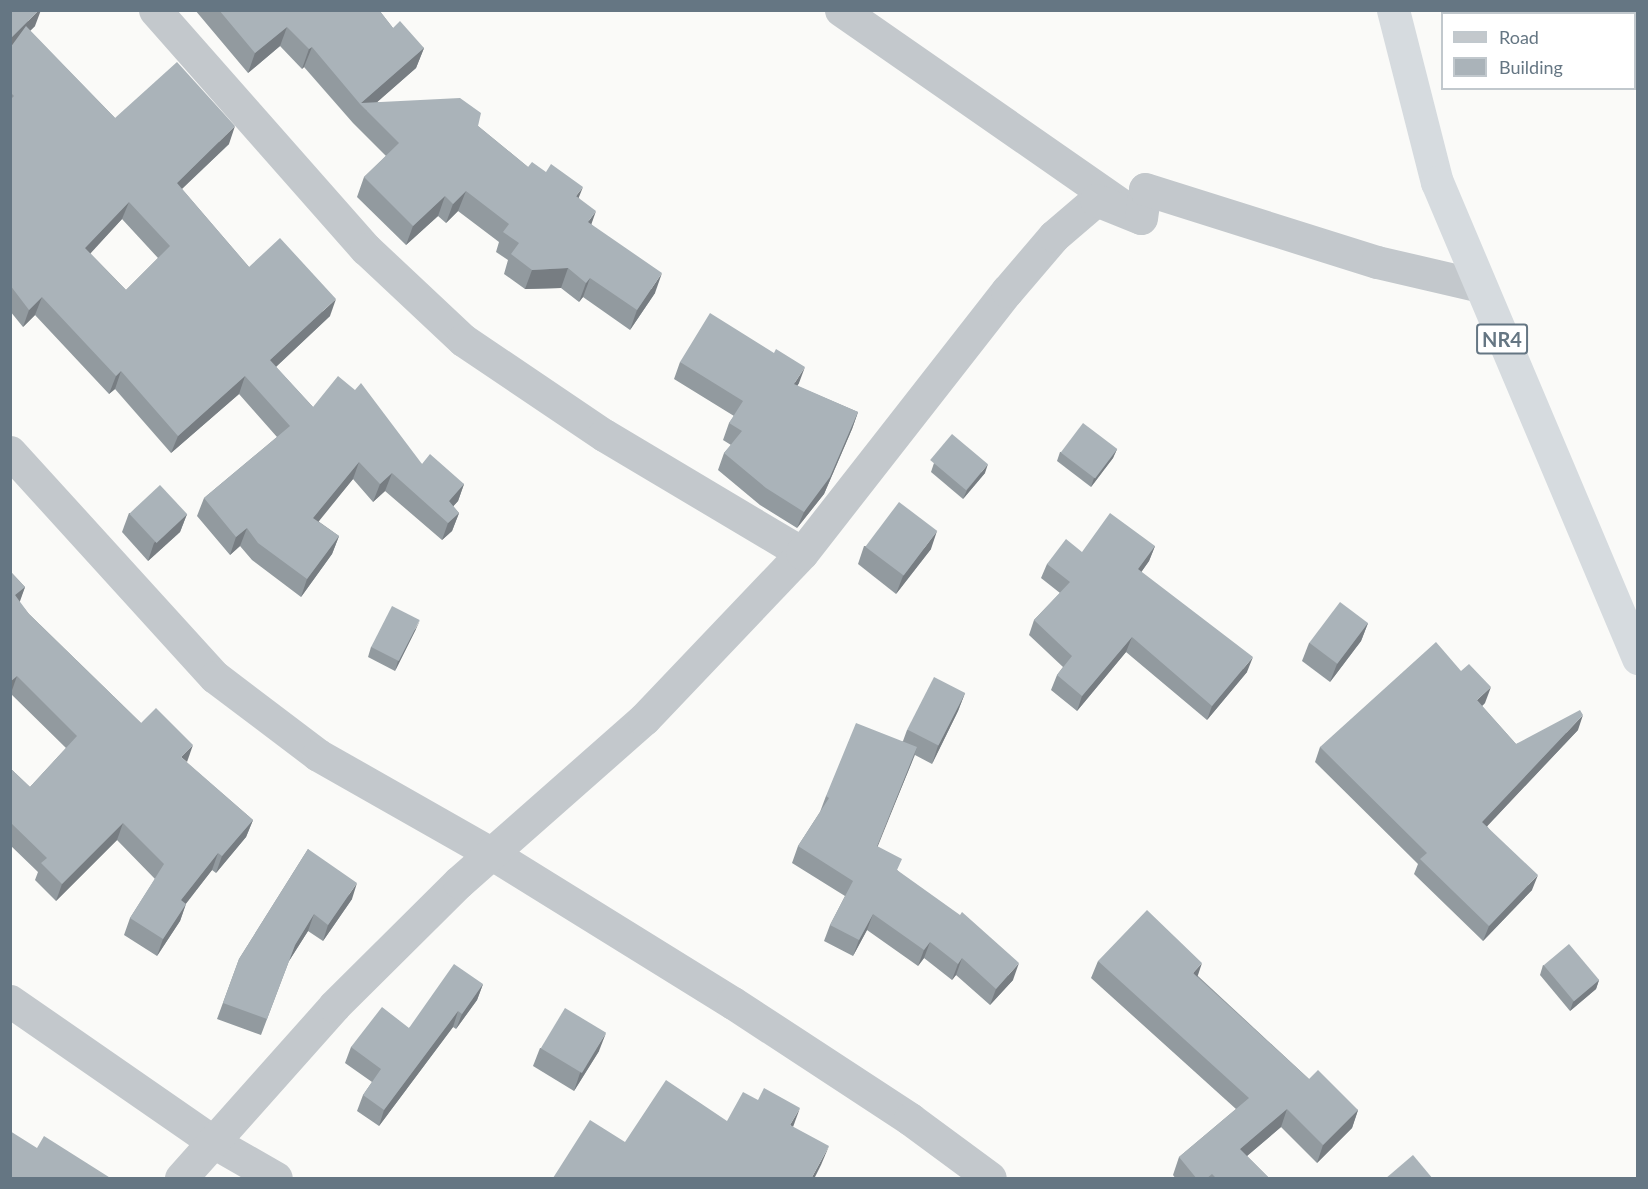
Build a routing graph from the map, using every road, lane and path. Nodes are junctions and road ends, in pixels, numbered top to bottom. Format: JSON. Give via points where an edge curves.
{"nodes":[{"id":1,"x":155,"y":10,"type":"edge"},
{"id":2,"x":841,"y":10,"type":"edge"},
{"id":3,"x":1394,"y":10,"type":"edge"},
{"id":4,"x":1141,"y":218,"type":"junction"},
{"id":5,"x":1480,"y":286,"type":"junction"},
{"id":6,"x":10,"y":452,"type":"edge"},
{"id":7,"x":802,"y":553,"type":"junction"},
{"id":8,"x":1638,"y":658,"type":"edge"},
{"id":9,"x":494,"y":855,"type":"junction"},
{"id":10,"x":10,"y":1001,"type":"edge"},
{"id":11,"x":214,"y":1143,"type":"junction"},
{"id":12,"x":181,"y":1179,"type":"edge"},
{"id":13,"x":276,"y":1179,"type":"edge"},
{"id":14,"x":990,"y":1179,"type":"edge"}],
"edges":[{"from":1,"to":7,"type":"street","via":[[366,249],[463,339],[604,435]]},
{"from":2,"to":4,"type":"street"},
{"from":3,"to":5,"type":"highway","number":"NR4","via":[[1437,182]]},
{"from":4,"to":5,"type":"street","via":[[1145,189],[1377,262]]},
{"from":4,"to":7,"type":"street","via":[[1096,200],[1054,236]]},
{"from":5,"to":8,"type":"highway","number":"NR4"},
{"from":6,"to":9,"type":"street","via":[[215,678],[318,754]]},
{"from":7,"to":9,"type":"street","via":[[644,719]]},
{"from":9,"to":11,"type":"street","via":[[459,882],[334,1006]]},
{"from":9,"to":14,"type":"street","via":[[733,1003],[910,1119]]},
{"from":10,"to":11,"type":"street"},
{"from":11,"to":12,"type":"street"},
{"from":11,"to":13,"type":"street"}]}
